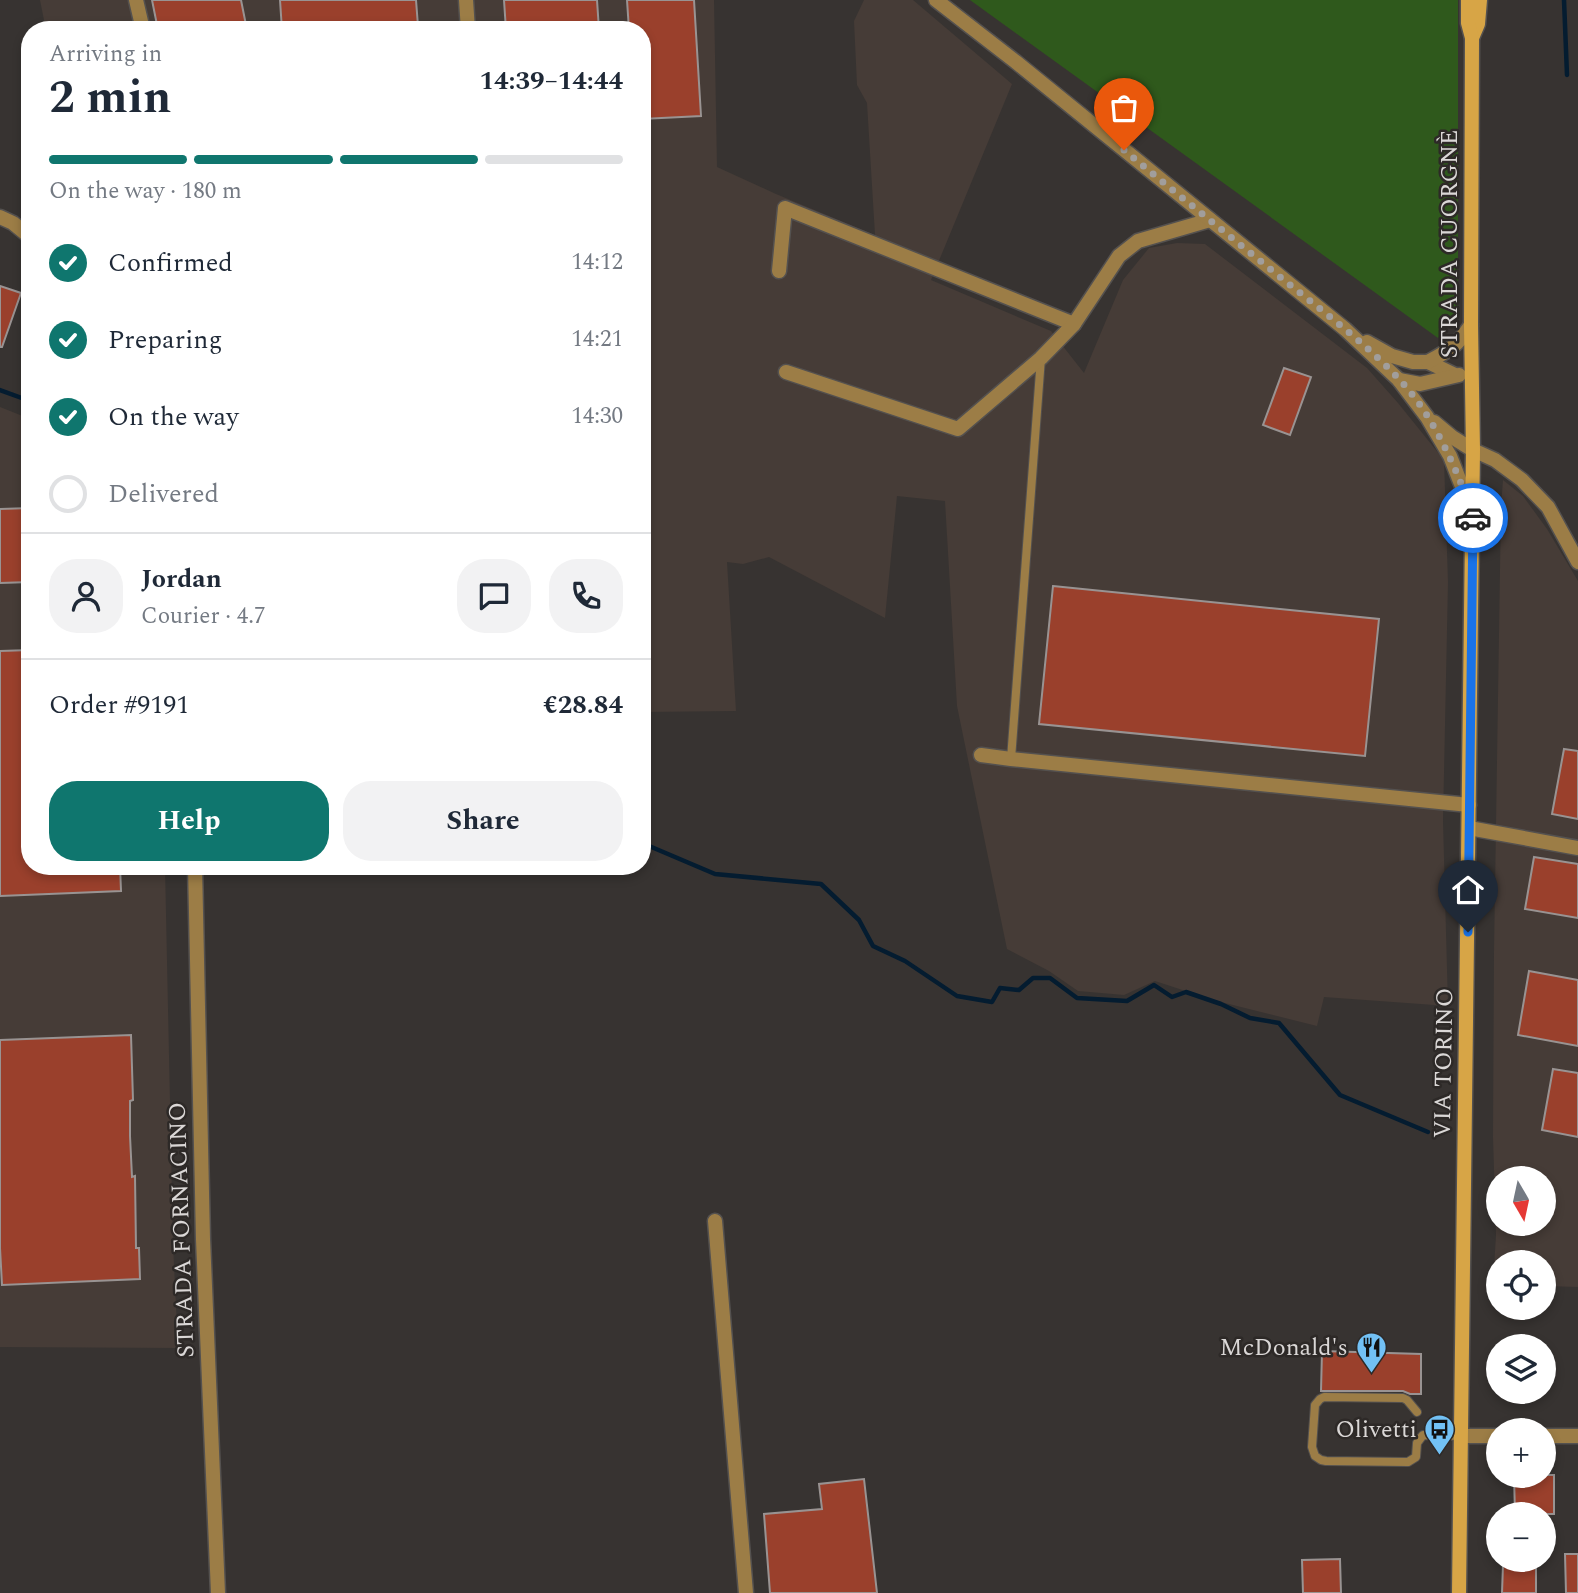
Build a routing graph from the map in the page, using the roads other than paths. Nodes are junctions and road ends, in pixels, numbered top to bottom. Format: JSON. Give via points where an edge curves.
{"nodes":[{"id":1,"x":136,"y":0,"type":"edge"},
{"id":2,"x":466,"y":0,"type":"edge"},
{"id":3,"x":936,"y":0,"type":"edge"},
{"id":4,"x":1468,"y":0,"type":"edge"},
{"id":5,"x":1480,"y":0,"type":"edge"},
{"id":6,"x":141,"y":21,"type":"edge"},
{"id":7,"x":467,"y":21,"type":"edge"},
{"id":8,"x":1472,"y":38,"type":"junction"},
{"id":9,"x":0,"y":217,"type":"edge"},
{"id":10,"x":1210,"y":220,"type":"junction"},
{"id":11,"x":21,"y":230,"type":"edge"},
{"id":12,"x":779,"y":271,"type":"dead end"},
{"id":13,"x":1074,"y":324,"type":"junction"},
{"id":14,"x":1471,"y":326,"type":"junction"},
{"id":15,"x":1345,"y":329,"type":"junction"},
{"id":16,"x":1041,"y":358,"type":"junction"},
{"id":17,"x":1429,"y":362,"type":"junction"},
{"id":18,"x":786,"y":372,"type":"dead end"},
{"id":19,"x":1472,"y":374,"type":"junction"},
{"id":20,"x":1455,"y":375,"type":"junction"},
{"id":21,"x":1399,"y":380,"type":"junction"},
{"id":22,"x":1427,"y":417,"type":"junction"},
{"id":23,"x":1474,"y":450,"type":"junction"},
{"id":24,"x":1473,"y":514,"type":"junction"},
{"id":25,"x":1578,"y":562,"type":"edge"},
{"id":26,"x":981,"y":755,"type":"dead end"},
{"id":27,"x":1012,"y":759,"type":"junction"},
{"id":28,"x":1469,"y":805,"type":"junction"},
{"id":29,"x":1469,"y":828,"type":"junction"},
{"id":30,"x":1578,"y":848,"type":"edge"},
{"id":31,"x":195,"y":875,"type":"edge"},
{"id":32,"x":715,"y":1221,"type":"dead end"},
{"id":33,"x":1417,"y":1412,"type":"dead end"},
{"id":34,"x":1461,"y":1436,"type":"junction"},
{"id":35,"x":1486,"y":1436,"type":"edge"},
{"id":36,"x":1556,"y":1436,"type":"edge"},
{"id":37,"x":1578,"y":1436,"type":"edge"},
{"id":38,"x":218,"y":1593,"type":"edge"},
{"id":39,"x":746,"y":1593,"type":"edge"},
{"id":40,"x":1459,"y":1593,"type":"edge"}],
"edges":[{"from":1,"to":6,"type":"street"},
{"from":2,"to":7,"type":"street"},
{"from":3,"to":10,"type":"street"},
{"from":4,"to":8,"type":"main road","name":"STRADA CUORGNÈ"},
{"from":5,"to":8,"type":"main road","name":"STRADA CUORGNÈ"},
{"from":8,"to":14,"type":"main road","name":"STRADA CUORGNÈ"},
{"from":9,"to":11,"type":"street"},
{"from":10,"to":13,"type":"street","via":[[1138,241],[1119,256]]},
{"from":10,"to":15,"type":"street"},
{"from":12,"to":13,"type":"street","via":[[785,208]]},
{"from":13,"to":16,"type":"street"},
{"from":14,"to":17,"type":"street","via":[[1452,349]]},
{"from":14,"to":19,"type":"main road","name":"STRADA CUORGNÈ"},
{"from":15,"to":17,"type":"street","via":[[1392,356]]},
{"from":15,"to":21,"type":"street"},
{"from":16,"to":18,"type":"street","via":[[958,429]]},
{"from":16,"to":27,"type":"lane"},
{"from":17,"to":20,"type":"street"},
{"from":19,"to":20,"type":"street"},
{"from":19,"to":23,"type":"main road","name":"STRADA CUORGNÈ"},
{"from":20,"to":21,"type":"street","via":[[1420,384]]},
{"from":21,"to":22,"type":"street"},
{"from":22,"to":23,"type":"street"},
{"from":22,"to":24,"type":"street","via":[[1450,456]]},
{"from":23,"to":24,"type":"main road","name":"VIA TORINO"},
{"from":23,"to":25,"type":"street","via":[[1495,460],[1548,507]]},
{"from":24,"to":28,"type":"main road","name":"VIA TORINO"},
{"from":26,"to":27,"type":"street"},
{"from":27,"to":28,"type":"street"},
{"from":28,"to":29,"type":"main road","name":"VIA TORINO"},
{"from":29,"to":30,"type":"street"},
{"from":29,"to":34,"type":"main road","name":"VIA TORINO"},
{"from":31,"to":38,"type":"street","name":"STRADA FORNACINO","via":[[203,1239]]},
{"from":32,"to":39,"type":"street"},
{"from":33,"to":34,"type":"lane","via":[[1403,1398],[1324,1397],[1314,1408],[1313,1452],[1326,1461],[1409,1462],[1416,1457],[1423,1435]]},
{"from":34,"to":35,"type":"street"},
{"from":34,"to":40,"type":"main road","name":"VIA TORINO"},
{"from":36,"to":37,"type":"street"}]}
